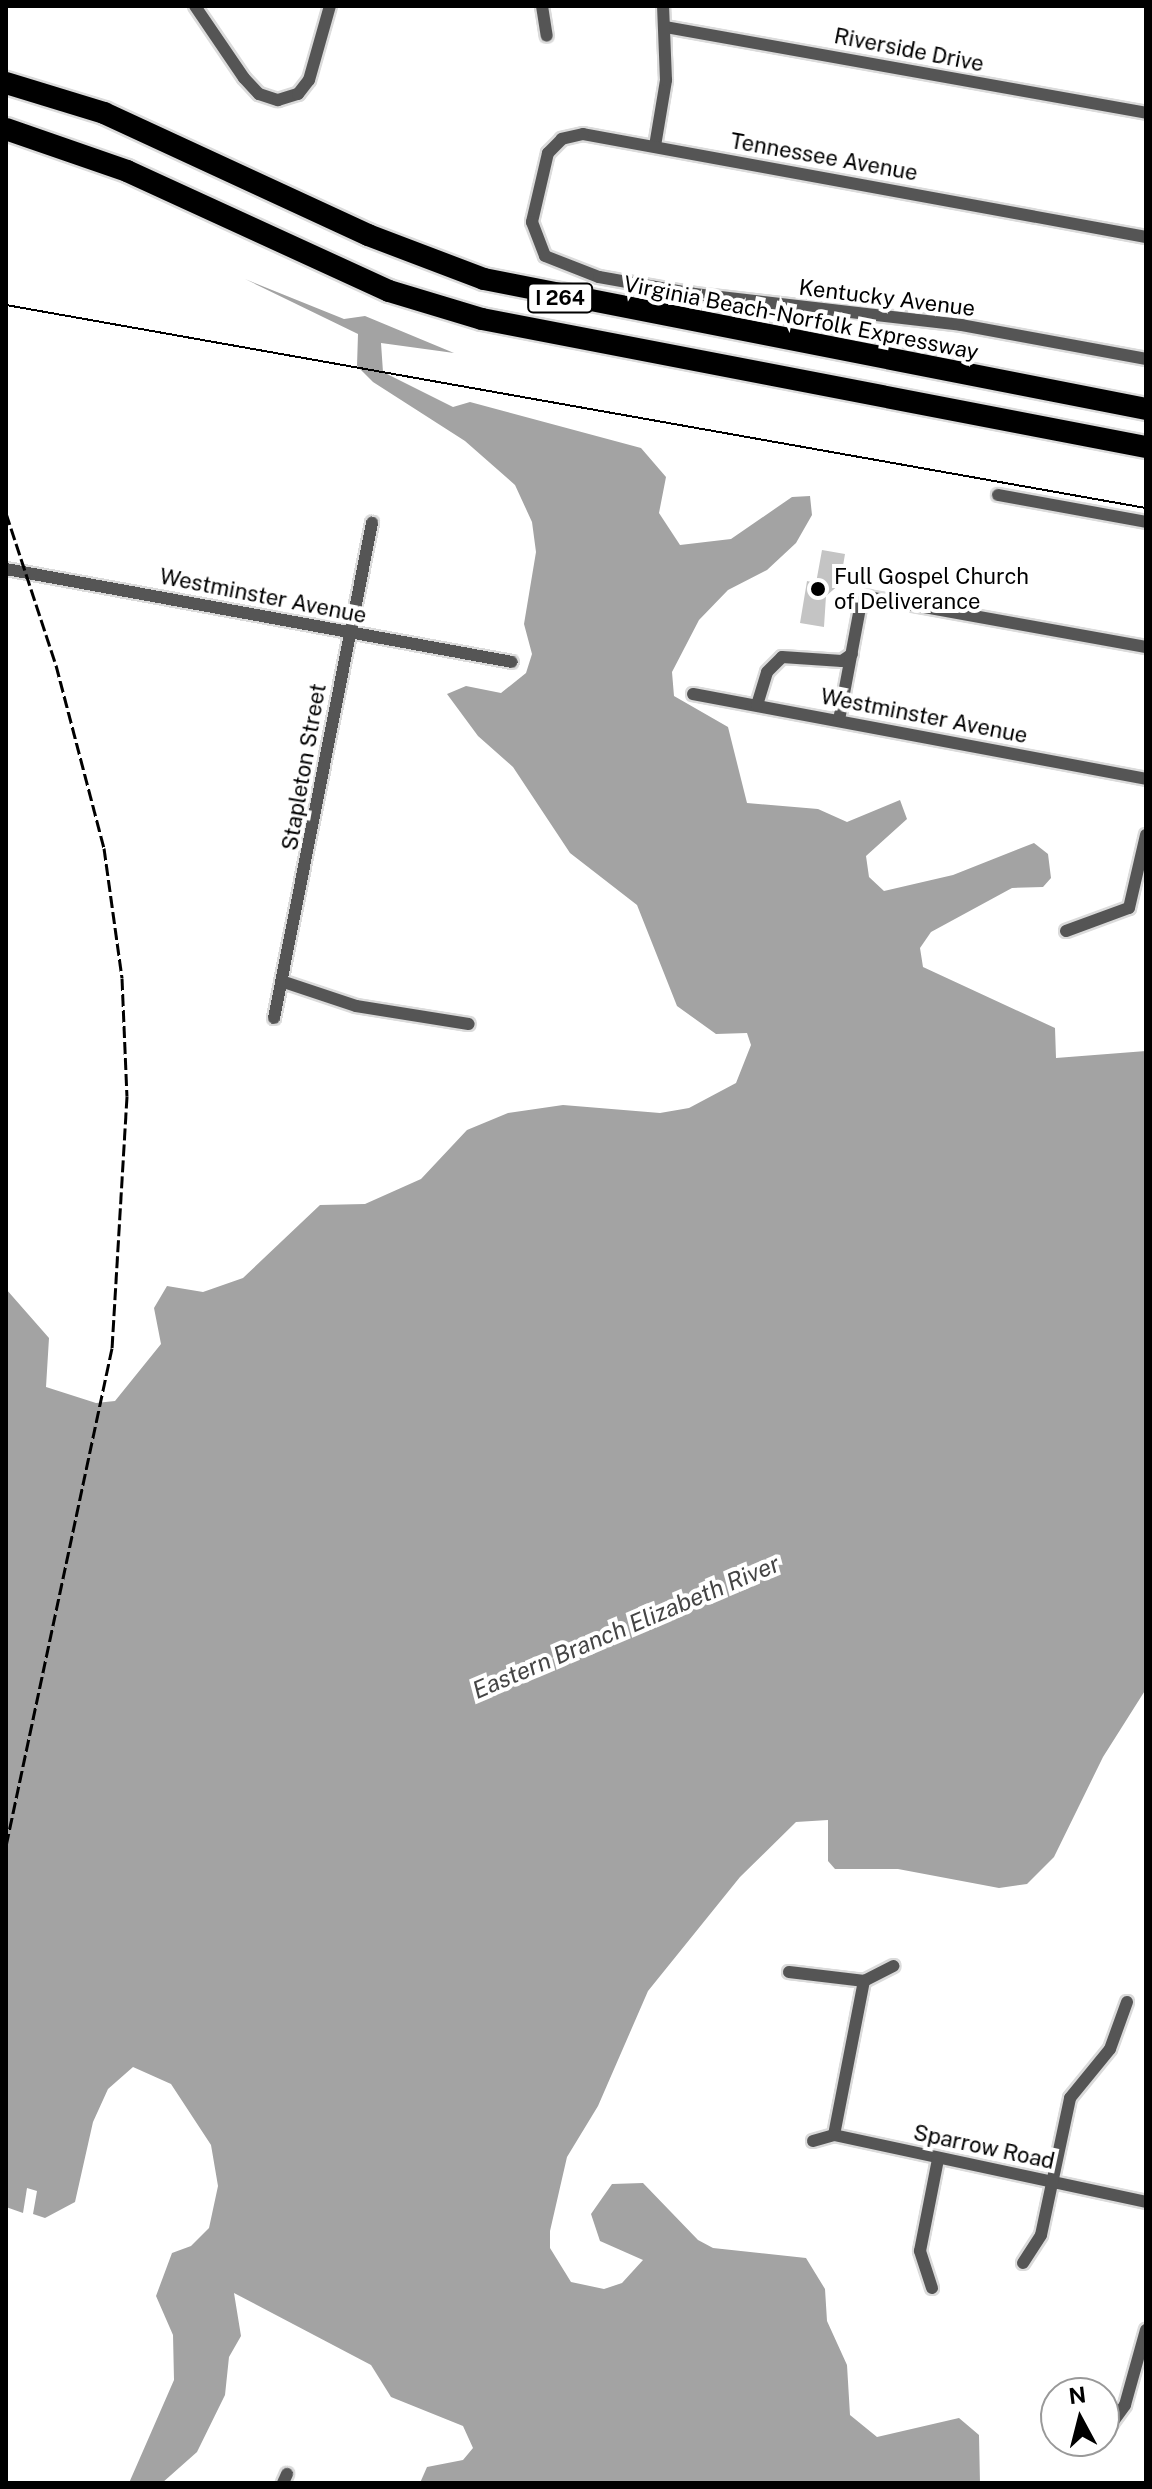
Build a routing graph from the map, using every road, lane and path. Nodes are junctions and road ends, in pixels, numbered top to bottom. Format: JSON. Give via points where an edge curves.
{"nodes":[{"id":1,"x":195,"y":6,"type":"edge"},
{"id":2,"x":330,"y":6,"type":"edge"},
{"id":3,"x":542,"y":6,"type":"edge"},
{"id":4,"x":663,"y":6,"type":"edge"},
{"id":5,"x":665,"y":27,"type":"junction"},
{"id":6,"x":547,"y":36,"type":"dead end"},
{"id":7,"x":6,"y":83,"type":"edge"},
{"id":8,"x":1146,"y":113,"type":"edge"},
{"id":9,"x":6,"y":129,"type":"edge"},
{"id":10,"x":655,"y":146,"type":"junction"},
{"id":11,"x":537,"y":199,"type":"joint"},
{"id":12,"x":1146,"y":237,"type":"edge"},
{"id":13,"x":1146,"y":359,"type":"edge"},
{"id":14,"x":1146,"y":409,"type":"edge"},
{"id":15,"x":1146,"y":447,"type":"edge"},
{"id":16,"x":998,"y":495,"type":"dead end"},
{"id":17,"x":1146,"y":522,"type":"edge"},
{"id":18,"x":372,"y":523,"type":"dead end"},
{"id":19,"x":6,"y":569,"type":"edge"},
{"id":20,"x":350,"y":633,"type":"junction"},
{"id":21,"x":1146,"y":647,"type":"edge"},
{"id":22,"x":852,"y":654,"type":"junction"},
{"id":23,"x":512,"y":662,"type":"dead end"},
{"id":24,"x":693,"y":694,"type":"dead end"},
{"id":25,"x":757,"y":705,"type":"junction"},
{"id":26,"x":839,"y":720,"type":"junction"},
{"id":27,"x":1146,"y":779,"type":"edge"},
{"id":28,"x":1146,"y":835,"type":"edge"},
{"id":29,"x":1066,"y":931,"type":"dead end"},
{"id":30,"x":284,"y":982,"type":"junction"},
{"id":31,"x":274,"y":1018,"type":"dead end"},
{"id":32,"x":469,"y":1024,"type":"dead end"},
{"id":33,"x":893,"y":1966,"type":"dead end"},
{"id":34,"x":789,"y":1972,"type":"dead end"},
{"id":35,"x":864,"y":1981,"type":"junction"},
{"id":36,"x":1127,"y":2002,"type":"dead end"},
{"id":37,"x":834,"y":2135,"type":"junction"},
{"id":38,"x":813,"y":2141,"type":"dead end"},
{"id":39,"x":938,"y":2159,"type":"junction"},
{"id":40,"x":1055,"y":2182,"type":"junction"},
{"id":41,"x":1146,"y":2202,"type":"edge"},
{"id":42,"x":1023,"y":2263,"type":"dead end"},
{"id":43,"x":932,"y":2288,"type":"dead end"},
{"id":44,"x":1146,"y":2330,"type":"edge"},
{"id":45,"x":1120,"y":2412,"type":"edge"}],
"edges":[{"from":1,"to":2,"type":"street","via":[[244,78],[259,94],[278,100],[298,94],[309,80]]},
{"from":3,"to":6,"type":"street"},
{"from":4,"to":5,"type":"street"},
{"from":5,"to":8,"type":"street","name":"Riverside Drive"},
{"from":5,"to":10,"type":"street","via":[[665,94]]},
{"from":7,"to":14,"type":"highway","name":"Virginia Beach-Norfolk Expressway","number":"I 264","via":[[104,113],[368,235],[484,279]]},
{"from":9,"to":15,"type":"highway","number":"I 264","via":[[127,171],[351,276],[482,319]]},
{"from":10,"to":11,"type":"street","name":"Tennessee Avenue","via":[[583,134],[562,139],[548,153]]},
{"from":10,"to":12,"type":"street","name":"Tennessee Avenue"},
{"from":11,"to":13,"type":"street","name":"Kentucky Avenue","via":[[532,222],[539,248],[553,263],[586,274],[694,294],[961,325]]},
{"from":16,"to":17,"type":"street"},
{"from":18,"to":20,"type":"street","name":"Stapleton Street"},
{"from":19,"to":20,"type":"street","name":"Westminster Avenue"},
{"from":20,"to":23,"type":"street","name":"Westminster Avenue"},
{"from":20,"to":30,"type":"street","name":"Stapleton Street"},
{"from":21,"to":22,"type":"street","via":[[864,598]]},
{"from":22,"to":25,"type":"street","via":[[842,661],[782,657],[767,672]]},
{"from":22,"to":26,"type":"street"},
{"from":24,"to":25,"type":"street","name":"Westminster Avenue"},
{"from":25,"to":26,"type":"street","name":"Westminster Avenue"},
{"from":26,"to":27,"type":"street","name":"Westminster Avenue"},
{"from":28,"to":29,"type":"street","via":[[1129,908]]},
{"from":30,"to":31,"type":"street","name":"Stapleton Street"},
{"from":30,"to":32,"type":"street","via":[[356,1006]]},
{"from":33,"to":35,"type":"street"},
{"from":34,"to":35,"type":"street"},
{"from":35,"to":37,"type":"street"},
{"from":36,"to":40,"type":"street","via":[[1110,2049],[1070,2098]]},
{"from":37,"to":38,"type":"street","name":"Sparrow Road"},
{"from":37,"to":39,"type":"street","name":"Sparrow Road"},
{"from":39,"to":40,"type":"street","name":"Sparrow Road"},
{"from":39,"to":43,"type":"street","via":[[920,2251]]},
{"from":40,"to":41,"type":"street","name":"Sparrow Road"},
{"from":40,"to":42,"type":"street","via":[[1041,2235]]},
{"from":44,"to":45,"type":"street"}]}
